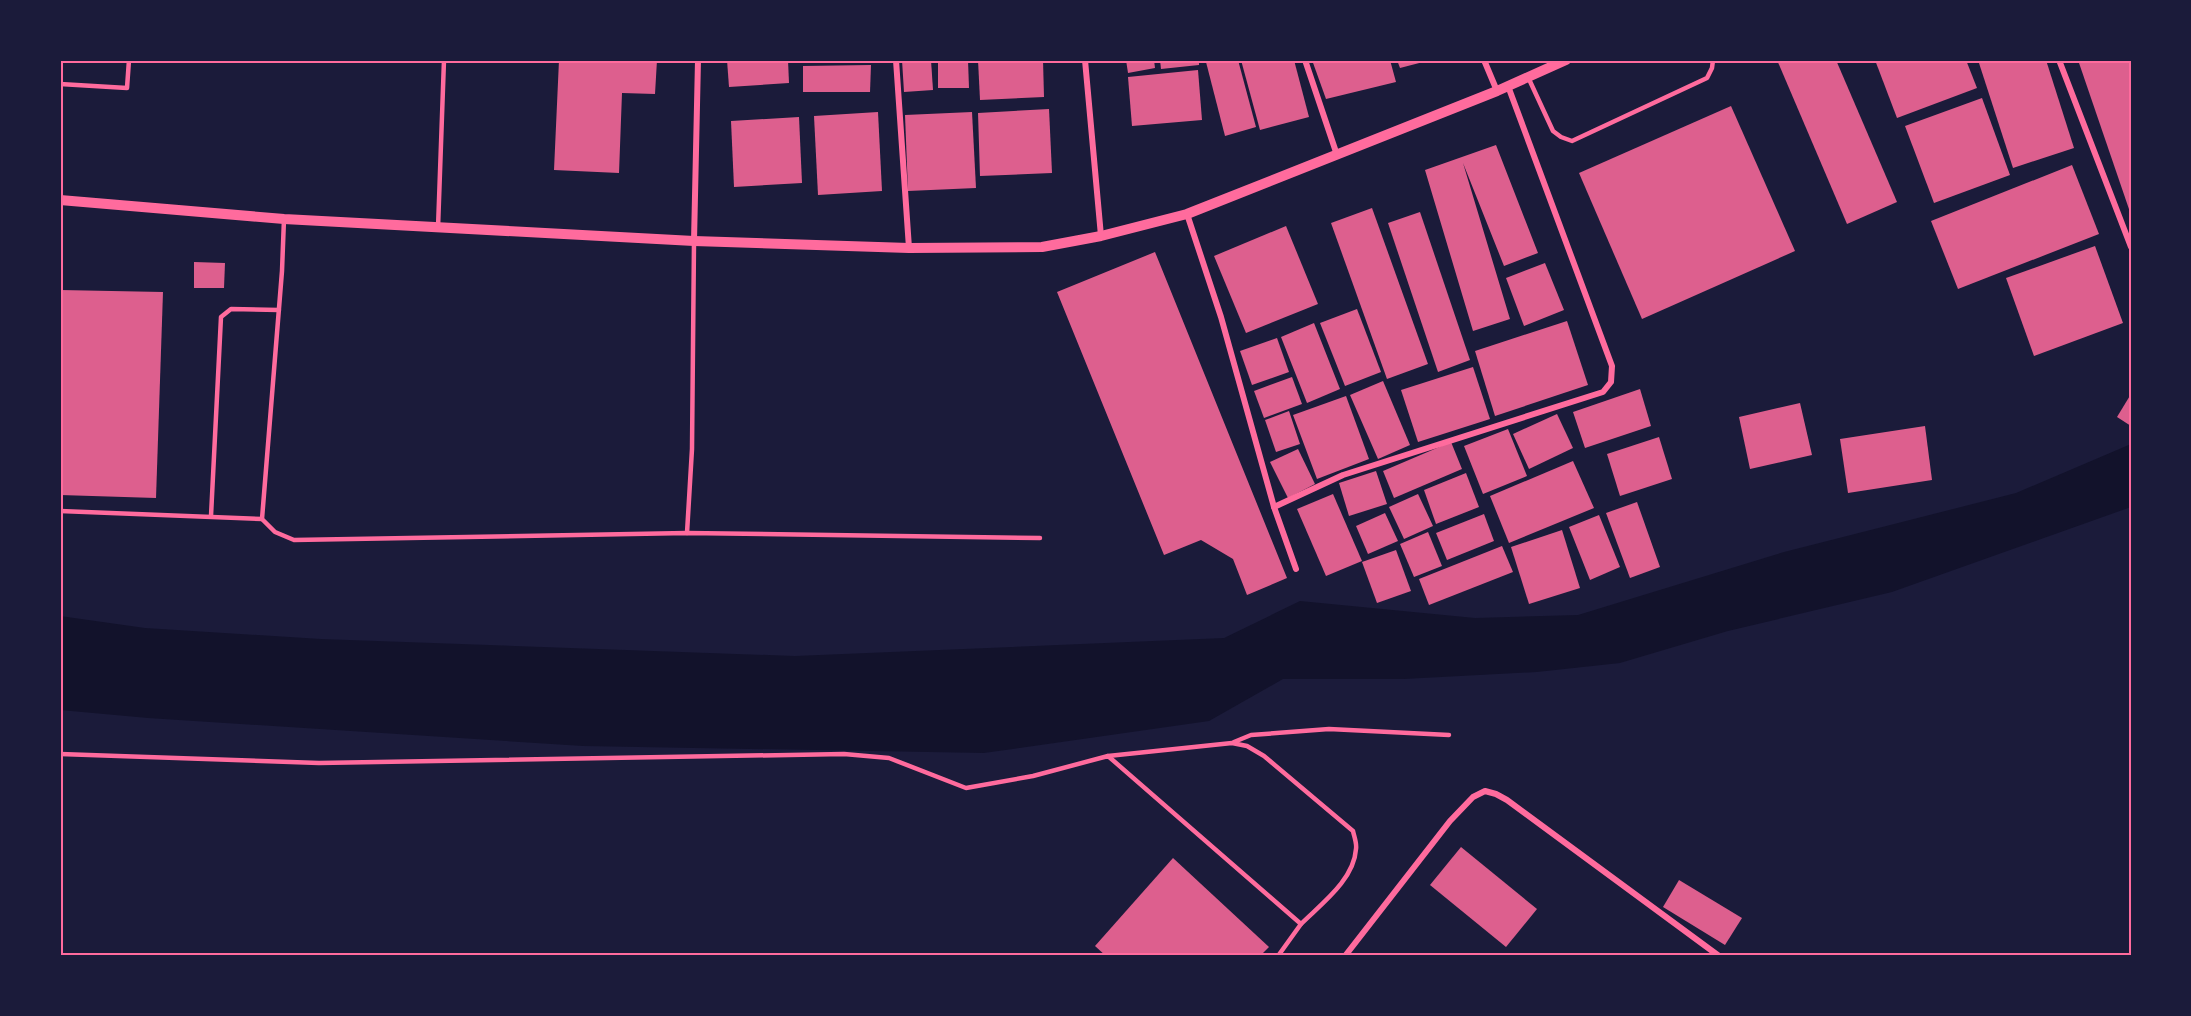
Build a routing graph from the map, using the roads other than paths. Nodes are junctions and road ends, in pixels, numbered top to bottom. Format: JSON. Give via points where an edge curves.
{"nodes":[{"id":1,"x":129,"y":60,"type":"edge"},
{"id":2,"x":444,"y":60,"type":"edge"},
{"id":3,"x":698,"y":60,"type":"edge"},
{"id":4,"x":896,"y":60,"type":"edge"},
{"id":5,"x":1085,"y":60,"type":"edge"},
{"id":6,"x":1305,"y":60,"type":"edge"},
{"id":7,"x":1484,"y":60,"type":"edge"},
{"id":8,"x":1566,"y":60,"type":"edge"},
{"id":9,"x":1713,"y":60,"type":"edge"},
{"id":10,"x":2059,"y":60,"type":"edge"},
{"id":11,"x":1527,"y":77,"type":"junction"},
{"id":12,"x":60,"y":84,"type":"edge"},
{"id":13,"x":1508,"y":85,"type":"junction"},
{"id":14,"x":1497,"y":91,"type":"junction"},
{"id":15,"x":1337,"y":156,"type":"junction"},
{"id":16,"x":60,"y":200,"type":"edge"},
{"id":17,"x":1188,"y":214,"type":"junction"},
{"id":18,"x":284,"y":219,"type":"junction"},
{"id":19,"x":438,"y":228,"type":"junction"},
{"id":20,"x":1101,"y":236,"type":"junction"},
{"id":21,"x":694,"y":241,"type":"junction"},
{"id":22,"x":2131,"y":247,"type":"edge"},
{"id":23,"x":909,"y":248,"type":"junction"},
{"id":24,"x":279,"y":310,"type":"junction"},
{"id":25,"x":1274,"y":507,"type":"junction"},
{"id":26,"x":60,"y":511,"type":"edge"},
{"id":27,"x":211,"y":516,"type":"junction"},
{"id":28,"x":261,"y":519,"type":"junction"},
{"id":29,"x":687,"y":533,"type":"junction"},
{"id":30,"x":1040,"y":538,"type":"dead end"},
{"id":31,"x":1296,"y":568,"type":"dead end"},
{"id":32,"x":1449,"y":735,"type":"dead end"},
{"id":33,"x":1232,"y":743,"type":"junction"},
{"id":34,"x":60,"y":754,"type":"edge"},
{"id":35,"x":1108,"y":756,"type":"junction"},
{"id":36,"x":1301,"y":924,"type":"junction"},
{"id":37,"x":1278,"y":956,"type":"edge"},
{"id":38,"x":1345,"y":956,"type":"edge"},
{"id":39,"x":1719,"y":956,"type":"edge"}],
"edges":[{"from":1,"to":12,"type":"lane","via":[[127,88]]},
{"from":2,"to":19,"type":"lane"},
{"from":3,"to":21,"type":"street"},
{"from":4,"to":23,"type":"street"},
{"from":5,"to":20,"type":"street"},
{"from":6,"to":15,"type":"street"},
{"from":7,"to":14,"type":"street"},
{"from":8,"to":11,"type":"street"},
{"from":9,"to":11,"type":"lane","via":[[1707,78],[1572,141],[1554,131]]},
{"from":10,"to":22,"type":"street"},
{"from":11,"to":13,"type":"street"},
{"from":13,"to":14,"type":"street"},
{"from":13,"to":25,"type":"street","via":[[1612,366],[1611,382],[1603,392],[1342,475]]},
{"from":14,"to":15,"type":"street"},
{"from":15,"to":17,"type":"street"},
{"from":16,"to":18,"type":"street"},
{"from":17,"to":20,"type":"street"},
{"from":17,"to":25,"type":"street"},
{"from":18,"to":19,"type":"street"},
{"from":18,"to":24,"type":"lane"},
{"from":19,"to":21,"type":"street"},
{"from":20,"to":23,"type":"street","via":[[1042,247]]},
{"from":21,"to":23,"type":"street"},
{"from":21,"to":29,"type":"lane"},
{"from":24,"to":27,"type":"lane","via":[[231,309],[221,317]]},
{"from":24,"to":28,"type":"lane"},
{"from":25,"to":31,"type":"street"},
{"from":26,"to":27,"type":"lane"},
{"from":27,"to":28,"type":"lane"},
{"from":28,"to":29,"type":"lane","via":[[275,532],[294,540]]},
{"from":29,"to":30,"type":"lane"},
{"from":32,"to":33,"type":"lane","via":[[1329,729],[1251,735]]},
{"from":33,"to":35,"type":"lane"},
{"from":33,"to":36,"type":"lane","via":[[1264,756],[1353,831],[1356,848],[1352,864],[1342,881]]},
{"from":34,"to":35,"type":"lane","via":[[319,763],[844,754],[889,758],[966,788],[1033,776]]},
{"from":35,"to":36,"type":"lane"},
{"from":36,"to":37,"type":"lane"},
{"from":38,"to":39,"type":"street","via":[[1450,821],[1473,797],[1485,791],[1507,800]]}]}
